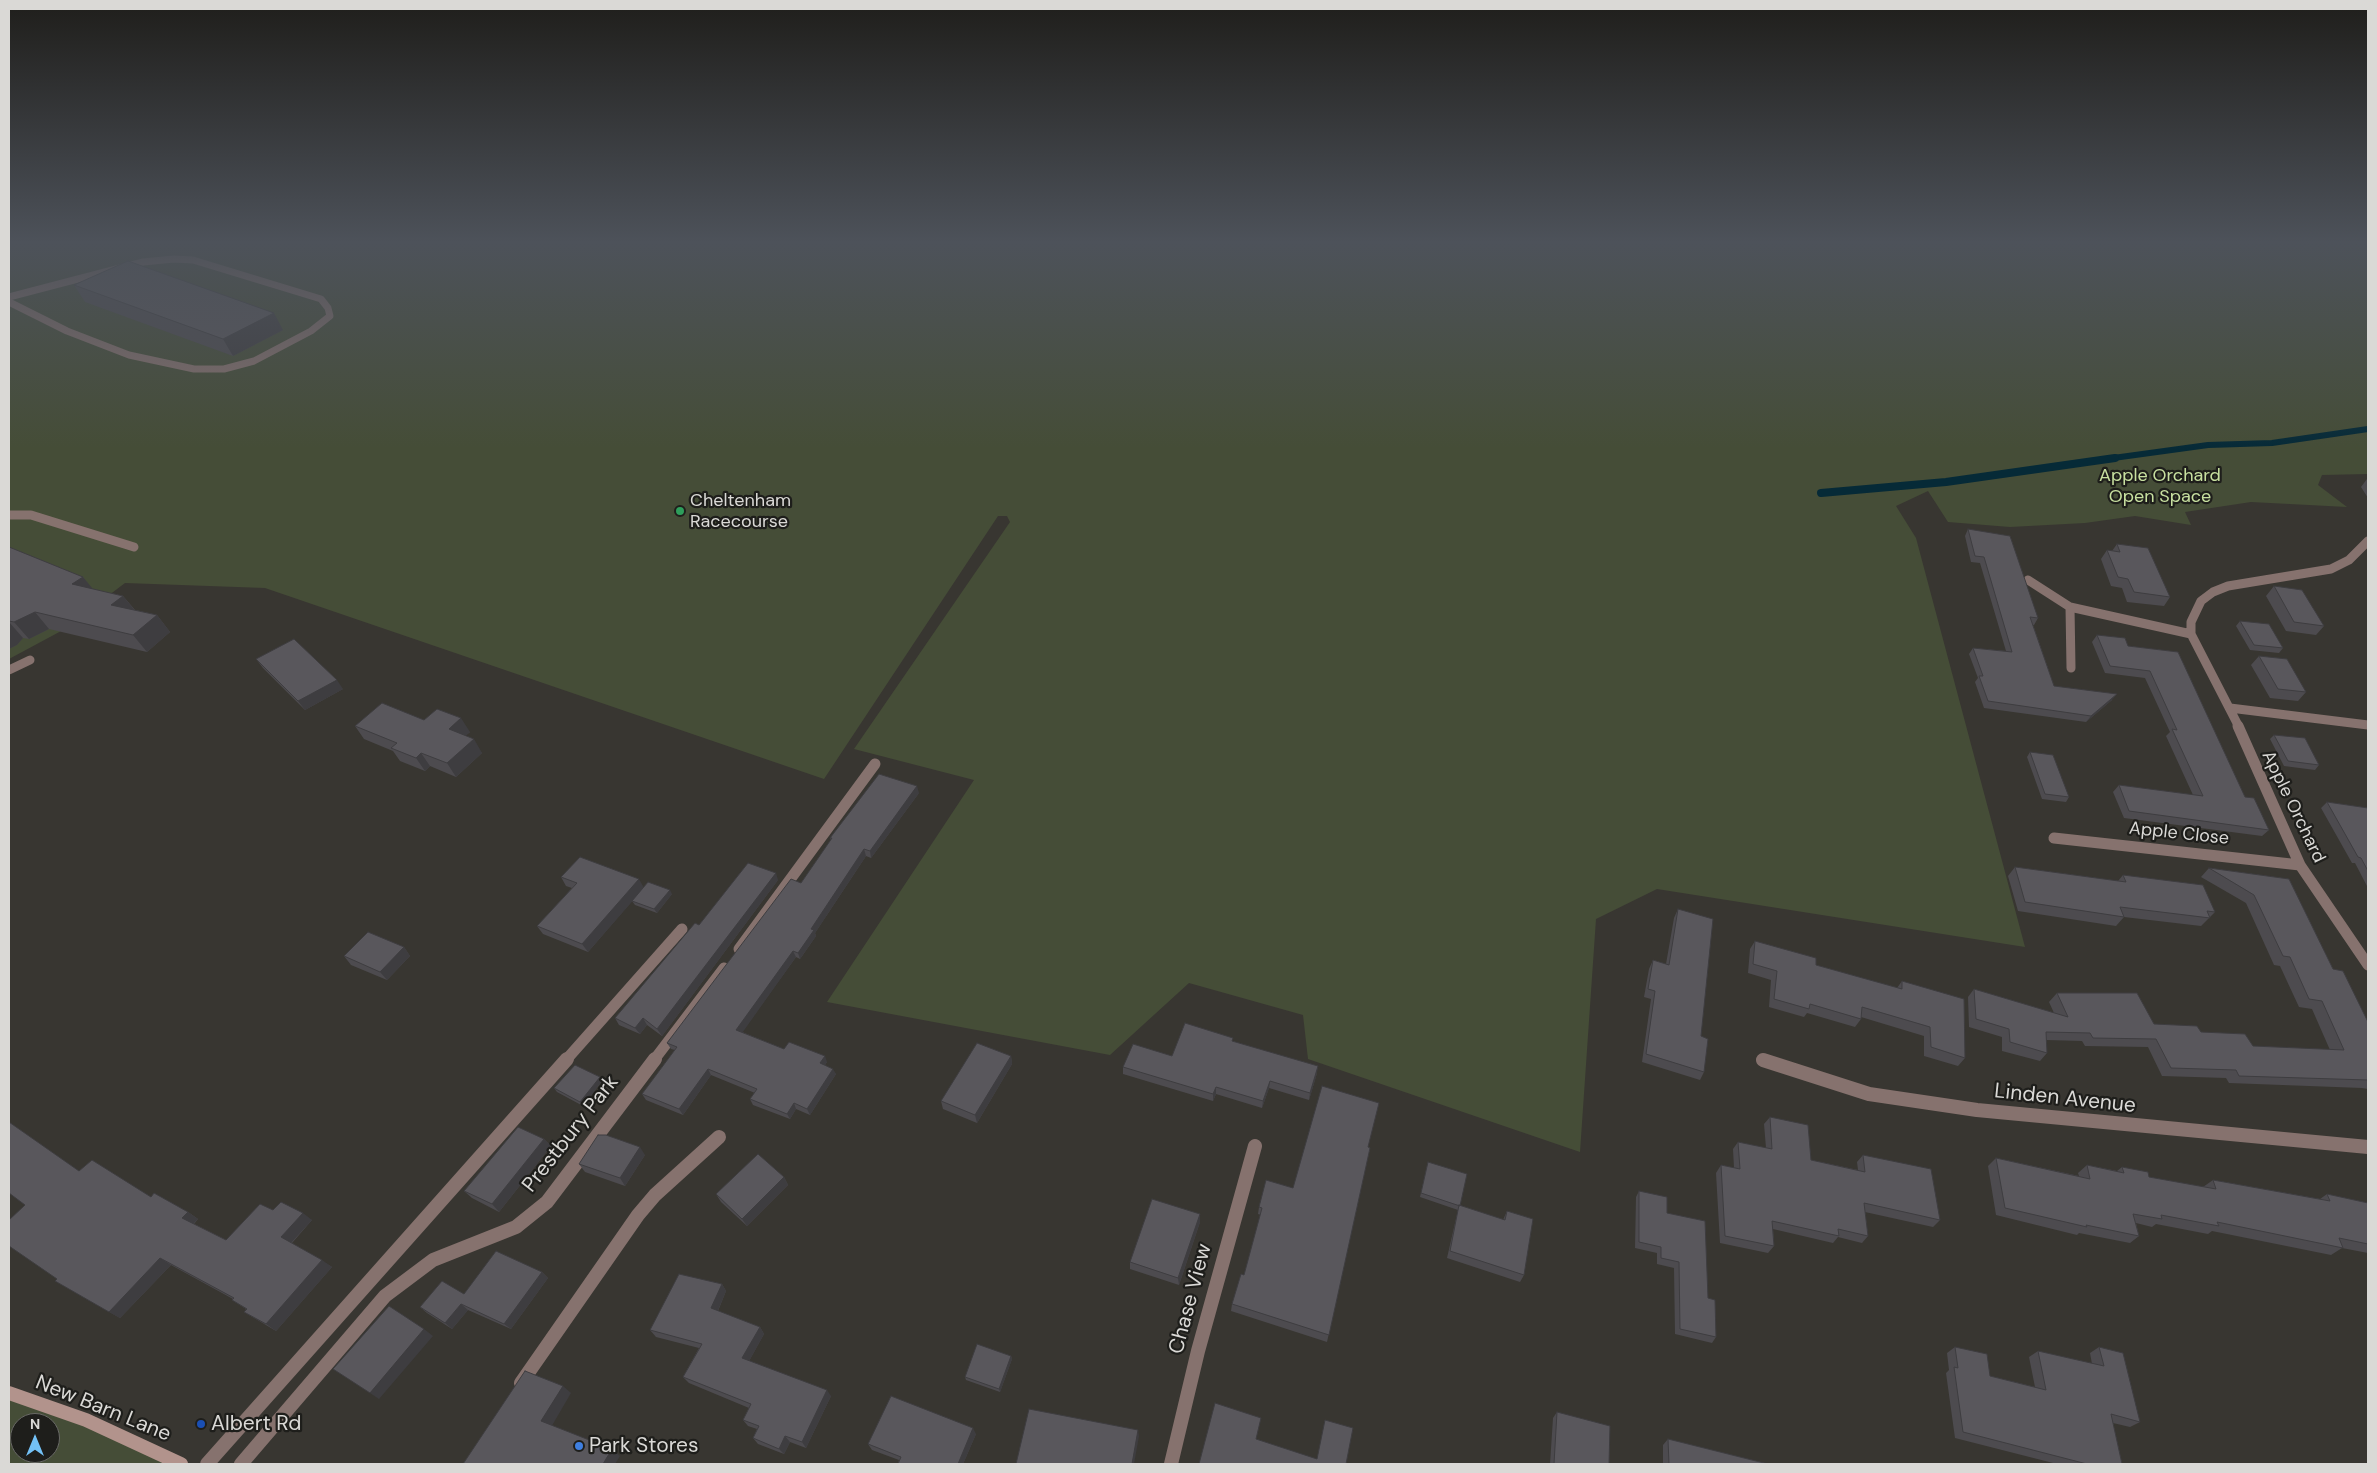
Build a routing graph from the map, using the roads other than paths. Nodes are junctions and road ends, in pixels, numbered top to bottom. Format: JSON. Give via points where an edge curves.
{"nodes":[{"id":1,"x":29,"y":312,"type":"edge"},
{"id":2,"x":329,"y":312,"type":"edge"},
{"id":3,"x":9,"y":515,"type":"edge"},
{"id":4,"x":2368,"y":541,"type":"edge"},
{"id":5,"x":134,"y":547,"type":"dead end"},
{"id":6,"x":2028,"y":580,"type":"dead end"},
{"id":7,"x":2070,"y":606,"type":"junction"},
{"id":8,"x":2191,"y":634,"type":"junction"},
{"id":9,"x":30,"y":660,"type":"dead end"},
{"id":10,"x":2071,"y":668,"type":"dead end"},
{"id":11,"x":9,"y":670,"type":"edge"},
{"id":12,"x":2230,"y":708,"type":"junction"},
{"id":13,"x":2368,"y":725,"type":"edge"},
{"id":14,"x":875,"y":764,"type":"dead end"},
{"id":15,"x":2054,"y":838,"type":"dead end"},
{"id":16,"x":2300,"y":865,"type":"junction"},
{"id":17,"x":682,"y":929,"type":"dead end"},
{"id":18,"x":2368,"y":965,"type":"edge"},
{"id":19,"x":1763,"y":1060,"type":"dead end"},
{"id":20,"x":719,"y":1137,"type":"dead end"},
{"id":21,"x":1255,"y":1146,"type":"dead end"},
{"id":22,"x":2368,"y":1147,"type":"edge"},
{"id":23,"x":515,"y":1392,"type":"edge"},
{"id":24,"x":9,"y":1393,"type":"edge"},
{"id":25,"x":181,"y":1464,"type":"edge"},
{"id":26,"x":206,"y":1464,"type":"edge"},
{"id":27,"x":241,"y":1464,"type":"edge"},
{"id":28,"x":1171,"y":1464,"type":"edge"}],
"edges":[{"from":1,"to":2,"type":"street","via":[[129,355],[194,369],[224,369],[254,361],[311,331],[330,316]]},
{"from":3,"to":5,"type":"street","via":[[31,515]]},
{"from":4,"to":8,"type":"street","via":[[2349,560],[2331,569],[2246,582],[2213,592],[2201,601],[2195,611]]},
{"from":6,"to":7,"type":"street"},
{"from":7,"to":8,"type":"street"},
{"from":7,"to":10,"type":"street"},
{"from":8,"to":12,"type":"street","name":"Apple Orchard"},
{"from":9,"to":11,"type":"street"},
{"from":12,"to":13,"type":"street"},
{"from":12,"to":16,"type":"street","name":"Apple Orchard"},
{"from":14,"to":27,"type":"street","name":"Prestbury Park","via":[[547,1202],[516,1227],[433,1260],[385,1296]]},
{"from":15,"to":16,"type":"street","name":"Apple Close"},
{"from":16,"to":18,"type":"street","name":"Apple Orchard"},
{"from":17,"to":26,"type":"street"},
{"from":19,"to":22,"type":"street","name":"Linden Avenue","via":[[1869,1094],[1977,1110]]},
{"from":20,"to":23,"type":"street","via":[[655,1195],[638,1215]]},
{"from":21,"to":28,"type":"street","name":"Chase View","via":[[1198,1351]]},
{"from":24,"to":25,"type":"main road","name":"New Barn Lane","via":[[86,1420]]}]}
